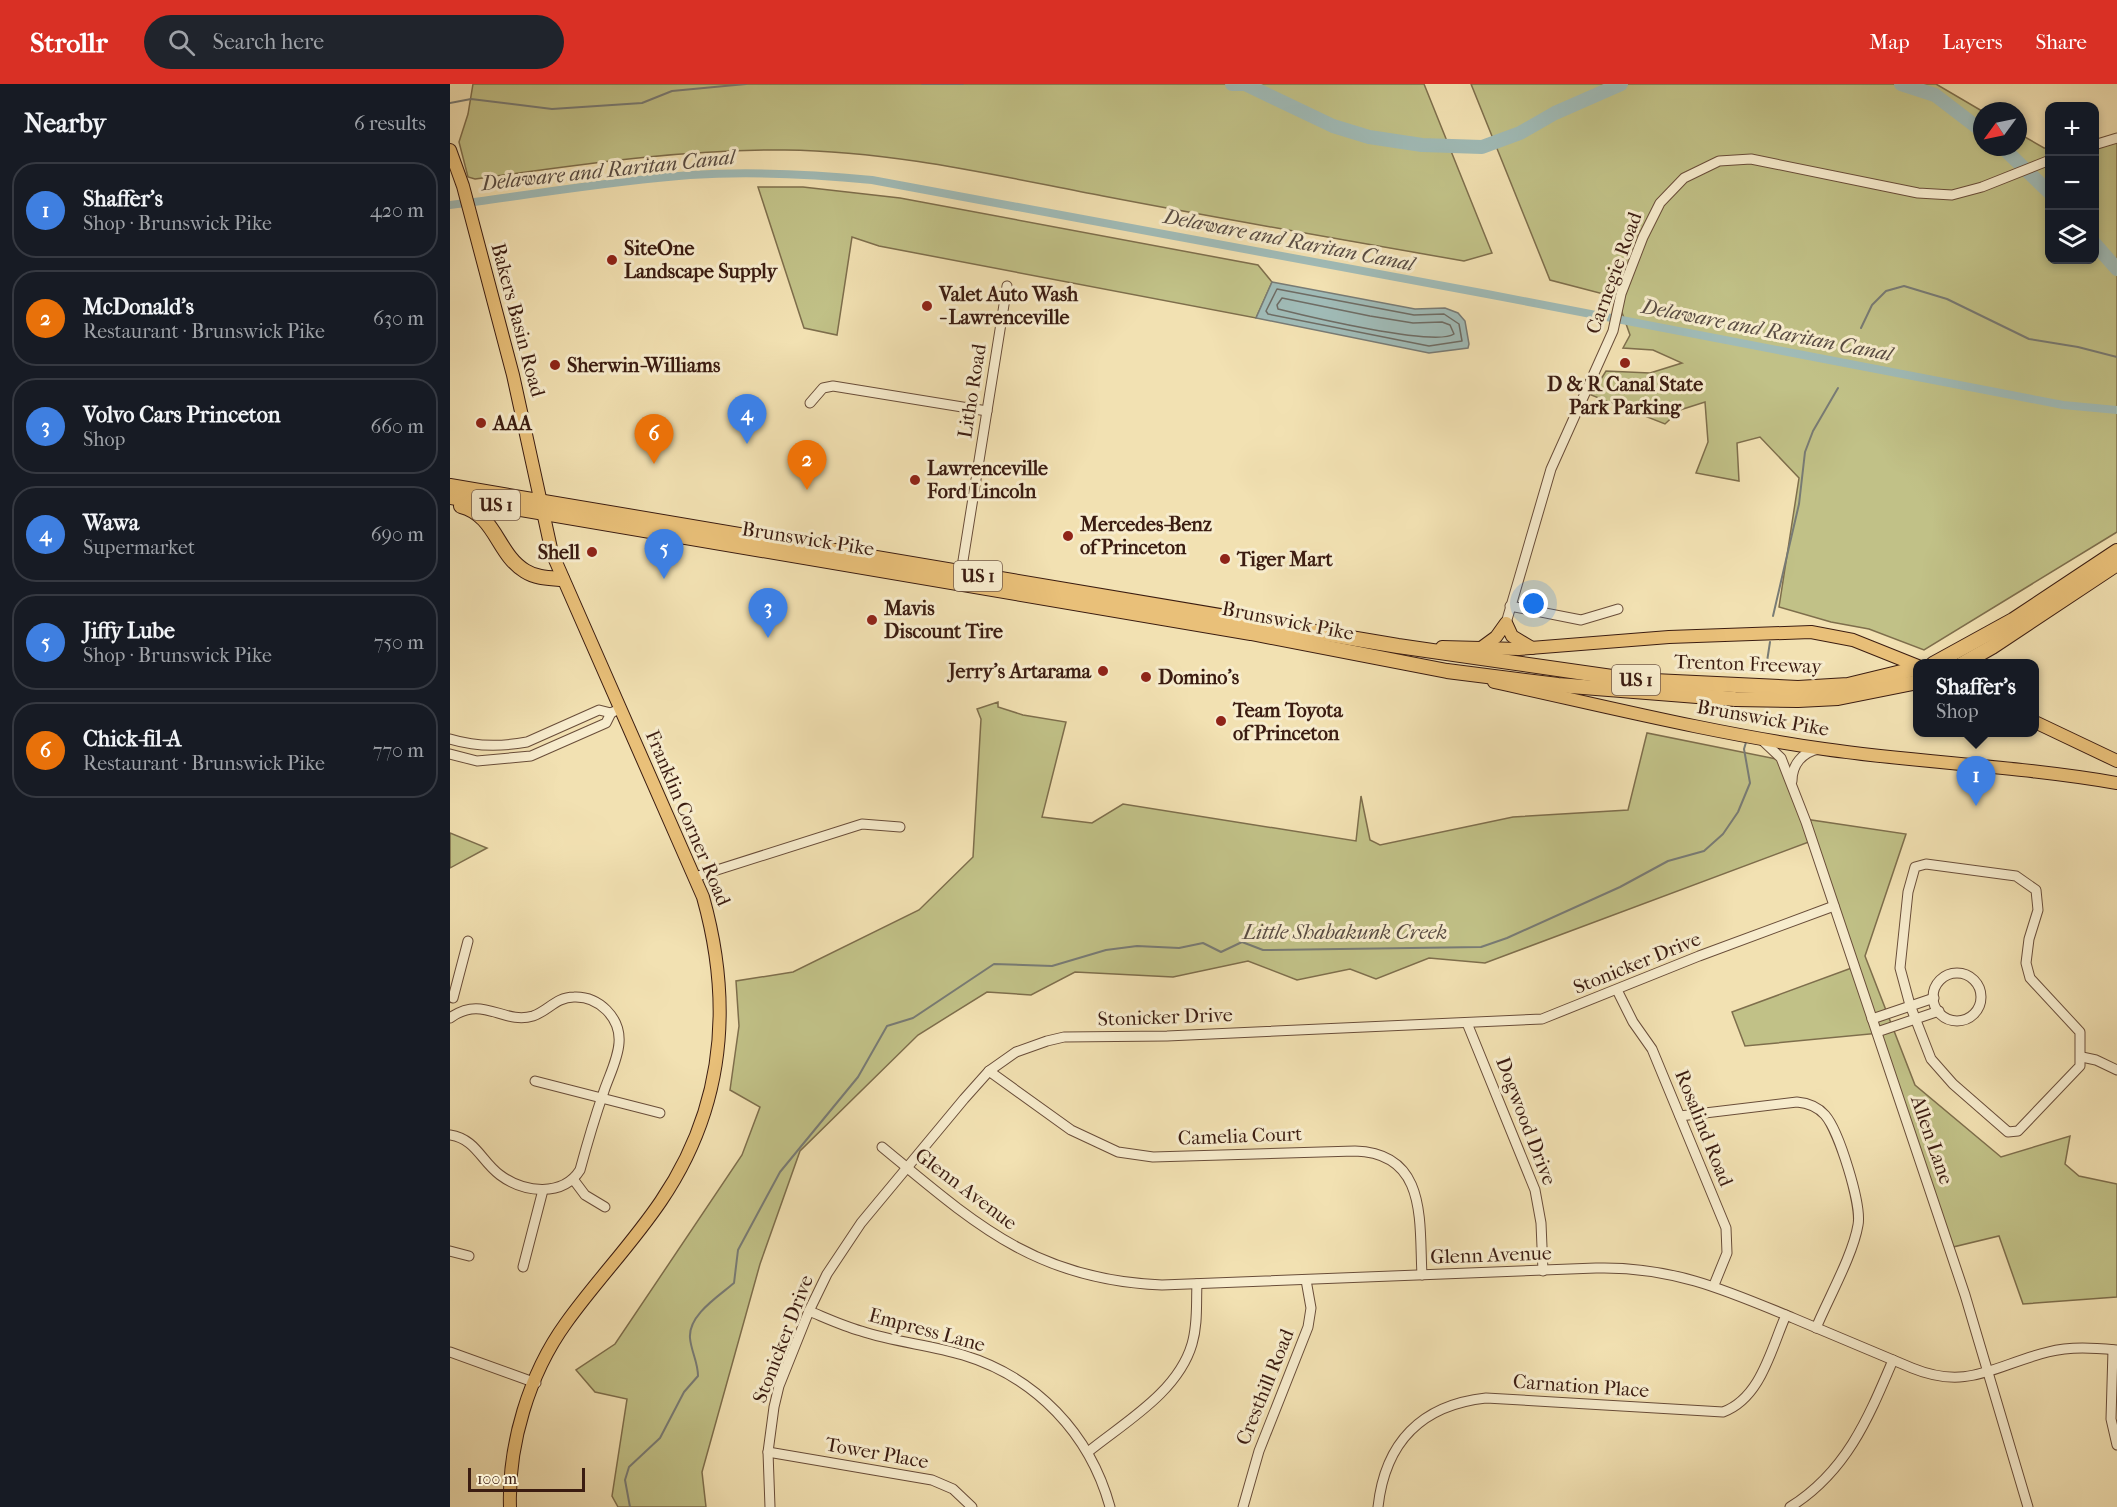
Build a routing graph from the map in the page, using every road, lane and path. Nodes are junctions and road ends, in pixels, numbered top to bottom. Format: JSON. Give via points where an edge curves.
{"nodes":[{"id":1,"x":2117,"y":138,"type":"edge"},
{"id":2,"x":2099,"y":143,"type":"edge"},
{"id":3,"x":450,"y":150,"type":"edge"},
{"id":4,"x":2045,"y":162,"type":"edge"},
{"id":5,"x":1007,"y":286,"type":"dead end"},
{"id":6,"x":810,"y":403,"type":"dead end"},
{"id":7,"x":987,"y":411,"type":"junction"},
{"id":8,"x":450,"y":486,"type":"edge"},
{"id":9,"x":450,"y":497,"type":"edge"},
{"id":10,"x":450,"y":503,"type":"edge"},
{"id":11,"x":542,"y":507,"type":"junction"},
{"id":12,"x":2117,"y":551,"type":"edge"},
{"id":13,"x":2117,"y":564,"type":"edge"},
{"id":14,"x":961,"y":573,"type":"junction"},
{"id":15,"x":562,"y":579,"type":"junction"},
{"id":16,"x":1510,"y":606,"type":"junction"},
{"id":17,"x":1618,"y":609,"type":"dead end"},
{"id":18,"x":1506,"y":623,"type":"junction"},
{"id":19,"x":1398,"y":646,"type":"junction"},
{"id":20,"x":1481,"y":648,"type":"junction"},
{"id":21,"x":1532,"y":648,"type":"junction"},
{"id":22,"x":1942,"y":659,"type":"edge"},
{"id":23,"x":1970,"y":659,"type":"edge"},
{"id":24,"x":1913,"y":665,"type":"edge"},
{"id":25,"x":1913,"y":668,"type":"edge"},
{"id":26,"x":1447,"y":671,"type":"junction"},
{"id":27,"x":1913,"y":683,"type":"edge"},
{"id":28,"x":616,"y":711,"type":"junction"},
{"id":29,"x":575,"y":721,"type":"junction"},
{"id":30,"x":2039,"y":724,"type":"edge"},
{"id":31,"x":546,"y":734,"type":"junction"},
{"id":32,"x":581,"y":734,"type":"junction"},
{"id":33,"x":1756,"y":738,"type":"junction"},
{"id":34,"x":450,"y":739,"type":"edge"},
{"id":35,"x":516,"y":744,"type":"junction"},
{"id":36,"x":552,"y":747,"type":"junction"},
{"id":37,"x":1823,"y":749,"type":"junction"},
{"id":38,"x":450,"y":754,"type":"edge"},
{"id":39,"x":520,"y":757,"type":"junction"},
{"id":40,"x":2117,"y":761,"type":"edge"},
{"id":41,"x":2117,"y":783,"type":"edge"},
{"id":42,"x":1792,"y":787,"type":"junction"},
{"id":43,"x":900,"y":827,"type":"dead end"},
{"id":44,"x":695,"y":877,"type":"junction"},
{"id":45,"x":1834,"y":906,"type":"junction"},
{"id":46,"x":468,"y":941,"type":"dead end"},
{"id":47,"x":1617,"y":990,"type":"junction"},
{"id":48,"x":452,"y":998,"type":"edge"},
{"id":49,"x":1934,"y":998,"type":"junction"},
{"id":50,"x":1910,"y":1005,"type":"junction"},
{"id":51,"x":460,"y":1011,"type":"junction"},
{"id":52,"x":1938,"y":1011,"type":"junction"},
{"id":53,"x":450,"y":1018,"type":"edge"},
{"id":54,"x":1872,"y":1018,"type":"junction"},
{"id":55,"x":1915,"y":1019,"type":"junction"},
{"id":56,"x":1467,"y":1023,"type":"junction"},
{"id":57,"x":1876,"y":1032,"type":"junction"},
{"id":58,"x":2082,"y":1057,"type":"junction"},
{"id":59,"x":2117,"y":1070,"type":"edge"},
{"id":60,"x":989,"y":1071,"type":"junction"},
{"id":61,"x":536,"y":1081,"type":"dead end"},
{"id":62,"x":602,"y":1098,"type":"junction"},
{"id":63,"x":660,"y":1113,"type":"dead end"},
{"id":64,"x":1680,"y":1116,"type":"junction"},
{"id":65,"x":450,"y":1135,"type":"edge"},
{"id":66,"x":882,"y":1147,"type":"dead end"},
{"id":67,"x":907,"y":1168,"type":"junction"},
{"id":68,"x":573,"y":1179,"type":"junction"},
{"id":69,"x":543,"y":1190,"type":"junction"},
{"id":70,"x":605,"y":1207,"type":"dead end"},
{"id":71,"x":450,"y":1251,"type":"edge"},
{"id":72,"x":470,"y":1256,"type":"dead end"},
{"id":73,"x":523,"y":1266,"type":"dead end"},
{"id":74,"x":1543,"y":1271,"type":"junction"},
{"id":75,"x":1422,"y":1275,"type":"junction"},
{"id":76,"x":1306,"y":1280,"type":"junction"},
{"id":77,"x":1197,"y":1284,"type":"junction"},
{"id":78,"x":1714,"y":1285,"type":"junction"},
{"id":79,"x":809,"y":1311,"type":"junction"},
{"id":80,"x":1786,"y":1315,"type":"junction"},
{"id":81,"x":1816,"y":1328,"type":"junction"},
{"id":82,"x":2115,"y":1350,"type":"edge"},
{"id":83,"x":450,"y":1352,"type":"edge"},
{"id":84,"x":1893,"y":1360,"type":"junction"},
{"id":85,"x":1988,"y":1371,"type":"junction"},
{"id":86,"x":536,"y":1383,"type":"junction"},
{"id":87,"x":2117,"y":1445,"type":"edge"},
{"id":88,"x":768,"y":1452,"type":"junction"},
{"id":89,"x":1088,"y":1452,"type":"junction"},
{"id":90,"x":510,"y":1507,"type":"edge"},
{"id":91,"x":770,"y":1507,"type":"edge"},
{"id":92,"x":972,"y":1507,"type":"edge"},
{"id":93,"x":1110,"y":1507,"type":"edge"},
{"id":94,"x":1243,"y":1507,"type":"edge"},
{"id":95,"x":1378,"y":1507,"type":"edge"},
{"id":96,"x":1790,"y":1507,"type":"edge"},
{"id":97,"x":2028,"y":1507,"type":"edge"}],
"edges":[{"from":1,"to":2,"type":"street"},
{"from":3,"to":11,"type":"main road","name":"Bakers Basin Road","via":[[518,398]]},
{"from":4,"to":16,"type":"street","name":"Carnegie Road","via":[[1966,192],[1933,195],[1765,160],[1738,158],[1710,164],[1676,185],[1654,213],[1626,280],[1613,331],[1561,443]]},
{"from":5,"to":7,"type":"street","name":"Litho Road"},
{"from":6,"to":7,"type":"street","via":[[823,388],[833,386]]},
{"from":7,"to":14,"type":"street","name":"Litho Road"},
{"from":8,"to":11,"type":"highway","name":"Brunswick Pike","number":"US 1"},
{"from":9,"to":11,"type":"highway","name":"Brunswick Pike","number":"US 1"},
{"from":10,"to":15,"type":"highway","via":[[483,517],[525,571]]},
{"from":11,"to":14,"type":"highway","name":"Brunswick Pike","number":"US 1"},
{"from":11,"to":15,"type":"main road","name":"Franklin Corner Road"},
{"from":11,"to":26,"type":"highway","name":"Brunswick Pike","number":"US 1"},
{"from":12,"to":22,"type":"highway","via":[[2013,620]]},
{"from":13,"to":23,"type":"highway"},
{"from":14,"to":19,"type":"highway","name":"Brunswick Pike","number":"US 1"},
{"from":15,"to":28,"type":"main road","name":"Franklin Corner Road"},
{"from":16,"to":17,"type":"street","via":[[1581,620]]},
{"from":16,"to":18,"type":"street","name":"Carnegie Road"},
{"from":18,"to":20,"type":"main road"},
{"from":18,"to":21,"type":"main road","via":[[1512,636]]},
{"from":19,"to":20,"type":"main road","name":"Brunswick Pike"},
{"from":19,"to":25,"type":"highway","name":"Trenton Freeway","number":"US 1","via":[[1633,680],[1798,688],[1848,685]]},
{"from":20,"to":21,"type":"main road","name":"Brunswick Pike"},
{"from":21,"to":24,"type":"main road","name":"Brunswick Pike","via":[[1669,637],[1810,632],[1853,640]]},
{"from":26,"to":27,"type":"highway","name":"Trenton Freeway","number":"US 1","via":[[1558,685],[1735,699],[1838,698]]},
{"from":26,"to":33,"type":"main road","name":"Brunswick Pike"},
{"from":28,"to":29,"type":"street","via":[[599,710]]},
{"from":28,"to":32,"type":"street","via":[[606,723]]},
{"from":28,"to":44,"type":"main road","name":"Franklin Corner Road"},
{"from":29,"to":31,"type":"street"},
{"from":29,"to":32,"type":"street"},
{"from":30,"to":40,"type":"main road"},
{"from":31,"to":35,"type":"street"},
{"from":31,"to":36,"type":"street"},
{"from":32,"to":36,"type":"street"},
{"from":33,"to":37,"type":"main road","name":"Brunswick Pike"},
{"from":33,"to":42,"type":"street","name":"Allen Lane","via":[[1778,753]]},
{"from":34,"to":35,"type":"street","via":[[474,747]]},
{"from":35,"to":39,"type":"street"},
{"from":36,"to":39,"type":"street"},
{"from":37,"to":41,"type":"main road","name":"Brunswick Pike","via":[[2033,770]]},
{"from":37,"to":42,"type":"street","via":[[1808,753],[1797,763]]},
{"from":38,"to":39,"type":"street","via":[[477,761]]},
{"from":42,"to":45,"type":"street","name":"Allen Lane"},
{"from":43,"to":44,"type":"street","via":[[862,824]]},
{"from":44,"to":86,"type":"main road","name":"Franklin Corner Road","via":[[711,926],[721,997],[717,1056],[704,1114],[668,1190],[566,1323],[546,1356]]},
{"from":45,"to":47,"type":"street","name":"Stonicker Drive"},
{"from":45,"to":54,"type":"street","name":"Allen Lane"},
{"from":46,"to":48,"type":"street"},
{"from":47,"to":56,"type":"street","name":"Stonicker Drive","via":[[1542,1019]]},
{"from":47,"to":64,"type":"street","name":"Rosalind Road","via":[[1652,1049]]},
{"from":48,"to":51,"type":"street"},
{"from":49,"to":50,"type":"street"},
{"from":49,"to":52,"type":"street"},
{"from":49,"to":52,"type":"street","via":[[1938,983],[1951,974],[1967,975],[1978,986],[1981,1001],[1967,1018],[1952,1020]]},
{"from":50,"to":54,"type":"street"},
{"from":50,"to":55,"type":"street"},
{"from":50,"to":58,"type":"street","via":[[1900,968],[1908,892],[1915,867],[1926,864],[2016,876],[2036,890],[2038,910],[2026,963],[2030,978],[2080,1032]]},
{"from":51,"to":53,"type":"street"},
{"from":51,"to":62,"type":"street","via":[[483,1008],[525,1017],[565,998],[582,997],[599,1004],[616,1023],[619,1043]]},
{"from":52,"to":55,"type":"street"},
{"from":54,"to":57,"type":"street","name":"Allen Lane"},
{"from":55,"to":57,"type":"street"},
{"from":55,"to":58,"type":"street","via":[[1931,1059],[1953,1084],[2008,1132],[2018,1131],[2028,1121],[2080,1066]]},
{"from":56,"to":60,"type":"street","name":"Stonicker Drive","via":[[1064,1037],[1031,1046]]},
{"from":56,"to":74,"type":"street","name":"Dogwood Drive","via":[[1535,1190]]},
{"from":57,"to":85,"type":"street","name":"Allen Lane"},
{"from":58,"to":59,"type":"street"},
{"from":60,"to":67,"type":"street","name":"Stonicker Drive"},
{"from":60,"to":75,"type":"street","name":"Camelia Court","via":[[1071,1130],[1118,1152],[1153,1157],[1355,1151],[1388,1158],[1405,1173],[1415,1191]]},
{"from":61,"to":62,"type":"street"},
{"from":62,"to":63,"type":"street"},
{"from":62,"to":68,"type":"street"},
{"from":64,"to":78,"type":"street","name":"Rosalind Road","via":[[1728,1236],[1727,1253]]},
{"from":64,"to":81,"type":"street","via":[[1797,1102],[1814,1106],[1827,1117],[1859,1212],[1856,1235]]},
{"from":65,"to":69,"type":"street","via":[[473,1144],[502,1177]]},
{"from":66,"to":67,"type":"street","name":"Glenn Avenue"},
{"from":67,"to":77,"type":"street","name":"Glenn Avenue","via":[[980,1226],[1043,1261],[1112,1281]]},
{"from":67,"to":79,"type":"street","name":"Stonicker Drive","via":[[844,1246]]},
{"from":68,"to":69,"type":"street","via":[[558,1188]]},
{"from":68,"to":70,"type":"street","via":[[585,1195]]},
{"from":69,"to":73,"type":"street"},
{"from":71,"to":72,"type":"street"},
{"from":74,"to":75,"type":"street","name":"Glenn Avenue"},
{"from":74,"to":78,"type":"street","name":"Glenn Avenue","via":[[1642,1269]]},
{"from":75,"to":76,"type":"street","name":"Glenn Avenue"},
{"from":76,"to":77,"type":"street","name":"Glenn Avenue"},
{"from":76,"to":94,"type":"street","name":"Cresthill Road","via":[[1311,1308],[1308,1327],[1259,1451]]},
{"from":77,"to":89,"type":"street","via":[[1195,1328],[1181,1368],[1163,1391]]},
{"from":78,"to":80,"type":"street","name":"Glenn Avenue"},
{"from":79,"to":88,"type":"street","name":"Stonicker Drive","via":[[779,1386]]},
{"from":79,"to":89,"type":"street","name":"Empress Lane","via":[[859,1331],[962,1355],[997,1368],[1049,1404]]},
{"from":80,"to":81,"type":"street","name":"Glenn Avenue"},
{"from":80,"to":95,"type":"street","name":"Carnation Place","via":[[1754,1389],[1741,1403],[1723,1412],[1486,1398],[1466,1400],[1437,1411],[1413,1427],[1394,1451],[1383,1476]]},
{"from":81,"to":84,"type":"street","name":"Glenn Avenue"},
{"from":82,"to":85,"type":"street","name":"Glenn Avenue","via":[[2066,1349]]},
{"from":82,"to":87,"type":"street","via":[[2111,1419]]},
{"from":83,"to":86,"type":"street"},
{"from":84,"to":85,"type":"street","name":"Glenn Avenue","via":[[1943,1378]]},
{"from":84,"to":96,"type":"street","via":[[1849,1452],[1822,1483]]},
{"from":85,"to":97,"type":"street","name":"Allen Lane"},
{"from":86,"to":90,"type":"main road","name":"Franklin Corner Road","via":[[516,1437]]},
{"from":88,"to":91,"type":"street","name":"Stonicker Drive"},
{"from":88,"to":92,"type":"street","name":"Tower Place","via":[[932,1480],[953,1489]]},
{"from":89,"to":93,"type":"street","name":"Empress Lane"}]}
